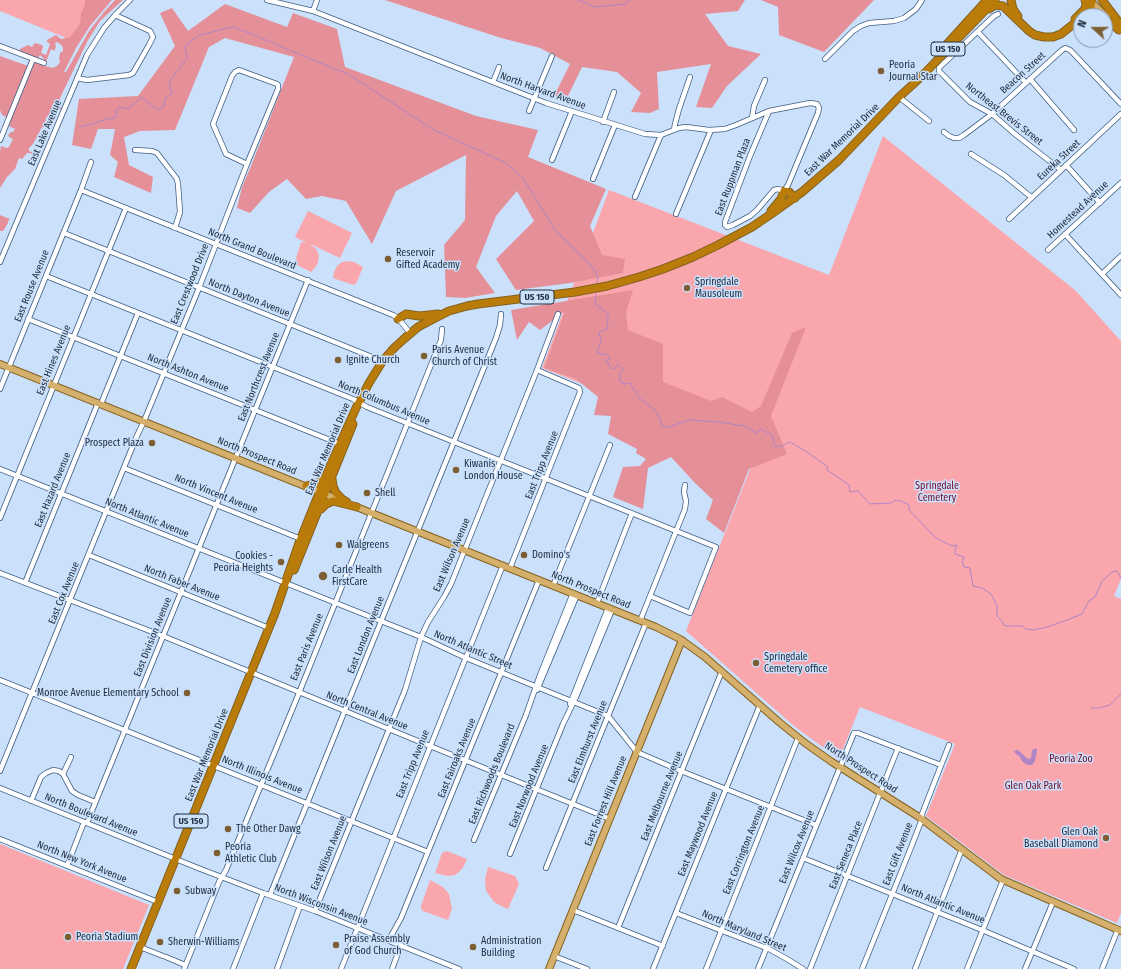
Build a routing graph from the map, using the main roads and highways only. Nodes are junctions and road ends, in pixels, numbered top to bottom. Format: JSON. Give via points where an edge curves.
{"nodes":[{"id":1,"x":986,"y":0,"type":"edge"},
{"id":2,"x":995,"y":0,"type":"edge"},
{"id":3,"x":1011,"y":0,"type":"edge"},
{"id":4,"x":1102,"y":0,"type":"edge"},
{"id":5,"x":1091,"y":1,"type":"edge"},
{"id":6,"x":972,"y":21,"type":"junction"},
{"id":7,"x":1073,"y":25,"type":"edge"},
{"id":8,"x":1121,"y":28,"type":"edge"},
{"id":9,"x":795,"y":198,"type":"junction"},
{"id":10,"x":752,"y":226,"type":"junction"},
{"id":11,"x":448,"y":312,"type":"junction"},
{"id":12,"x":398,"y":319,"type":"road end"},
{"id":13,"x":0,"y":364,"type":"edge"},
{"id":14,"x":360,"y":403,"type":"junction"},
{"id":15,"x":334,"y":471,"type":"junction"},
{"id":16,"x":326,"y":476,"type":"junction"},
{"id":17,"x":306,"y":486,"type":"junction"},
{"id":18,"x":323,"y":493,"type":"junction"},
{"id":19,"x":354,"y":506,"type":"junction"},
{"id":20,"x":309,"y":534,"type":"junction"},
{"id":21,"x":287,"y":583,"type":"junction"},
{"id":22,"x":682,"y":640,"type":"junction"},
{"id":23,"x":1119,"y":930,"type":"edge"},
{"id":24,"x":131,"y":969,"type":"edge"},
{"id":25,"x":549,"y":969,"type":"edge"}],
"edges":[{"from":1,"to":6,"type":"highway"},
{"from":2,"to":6,"type":"highway","name":"East War Memorial Drive","number":"US 150"},
{"from":3,"to":5,"type":"highway","via":[[1014,12],[1028,27],[1036,32],[1048,34],[1062,30],[1082,13],[1086,4]]},
{"from":4,"to":8,"type":"highway"},
{"from":5,"to":8,"type":"main road"},
{"from":6,"to":7,"type":"highway","via":[[997,4],[1004,7],[1035,35],[1053,37]]},
{"from":6,"to":9,"type":"highway","name":"East War Memorial Drive","number":"US 150","via":[[918,74],[839,160]]},
{"from":9,"to":10,"type":"highway","name":"East War Memorial Drive","number":"US 150"},
{"from":9,"to":10,"type":"highway","via":[[787,189],[776,205]]},
{"from":10,"to":11,"type":"highway","name":"East War Memorial Drive","number":"US 150","via":[[692,257],[619,283],[563,294],[478,304]]},
{"from":11,"to":12,"type":"highway","via":[[422,316],[406,314]]},
{"from":11,"to":14,"type":"highway","name":"East War Memorial Drive","number":"US 150","via":[[426,322],[395,346],[370,381]]},
{"from":13,"to":17,"type":"main road","name":"North Prospect Road"},
{"from":14,"to":15,"type":"highway","name":"East War Memorial Drive","number":"US 150"},
{"from":14,"to":16,"type":"highway","name":"East War Memorial Drive","number":"US 150"},
{"from":15,"to":18,"type":"highway","name":"East War Memorial Drive","number":"US 150"},
{"from":15,"to":19,"type":"highway","via":[[334,489],[340,497]]},
{"from":16,"to":17,"type":"highway","via":[[318,483]]},
{"from":16,"to":18,"type":"highway","name":"East War Memorial Drive","number":"US 150"},
{"from":17,"to":18,"type":"main road","name":"North Prospect Road"},
{"from":18,"to":19,"type":"main road","name":"North Prospect Road"},
{"from":18,"to":20,"type":"highway","name":"East War Memorial Drive","number":"US 150"},
{"from":18,"to":21,"type":"highway","name":"East War Memorial Drive","number":"US 150","via":[[301,538]]},
{"from":19,"to":20,"type":"highway","via":[[337,501],[327,503],[320,510]]},
{"from":19,"to":22,"type":"main road","name":"North Prospect Road","via":[[575,594]]},
{"from":20,"to":21,"type":"highway","name":"East War Memorial Drive","number":"US 150"},
{"from":21,"to":24,"type":"highway","name":"East War Memorial Drive","number":"US 150"},
{"from":22,"to":23,"type":"main road","name":"North Prospect Road","via":[[798,738],[922,819],[1003,880]]},
{"from":22,"to":25,"type":"main road","name":"East Forrest Hill Avenue"}]}
